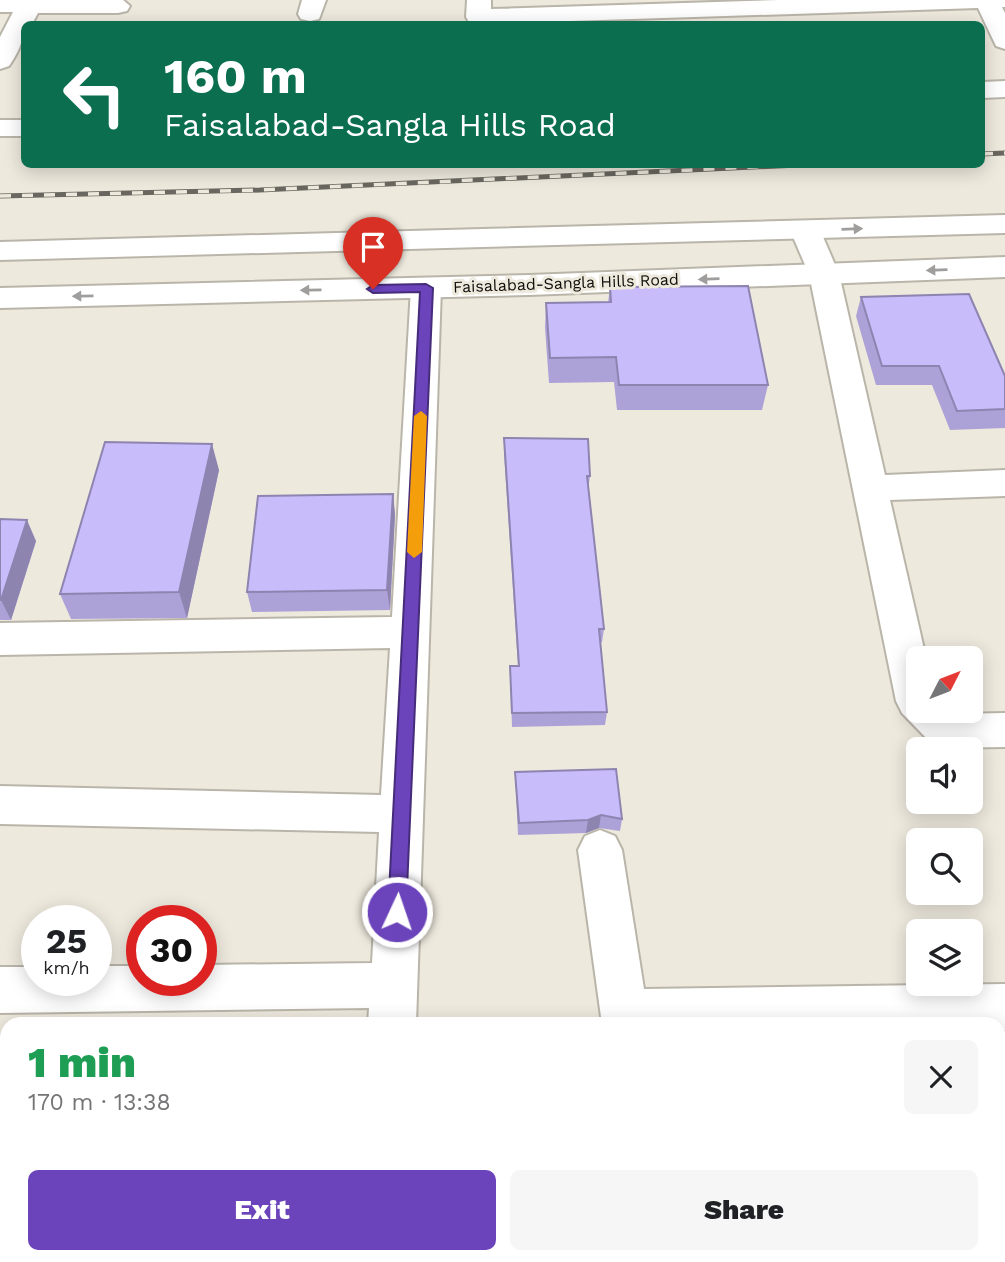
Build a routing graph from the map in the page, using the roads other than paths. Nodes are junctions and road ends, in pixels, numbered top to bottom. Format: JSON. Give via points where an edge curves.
{"nodes":[{"id":1,"x":479,"y":0,"type":"edge"},
{"id":2,"x":987,"y":0,"type":"edge"},
{"id":3,"x":1005,"y":1,"type":"edge"},
{"id":4,"x":31,"y":3,"type":"edge"},
{"id":5,"x":0,"y":5,"type":"edge"},
{"id":6,"x":116,"y":10,"type":"edge"},
{"id":7,"x":882,"y":10,"type":"edge"},
{"id":8,"x":777,"y":11,"type":"edge"},
{"id":9,"x":563,"y":13,"type":"edge"},
{"id":10,"x":21,"y":21,"type":"edge"},
{"id":11,"x":21,"y":22,"type":"edge"},
{"id":12,"x":1005,"y":41,"type":"edge"},
{"id":13,"x":0,"y":61,"type":"edge"},
{"id":14,"x":0,"y":70,"type":"edge"},
{"id":15,"x":21,"y":70,"type":"edge"},
{"id":16,"x":1005,"y":89,"type":"edge"},
{"id":17,"x":985,"y":90,"type":"edge"},
{"id":18,"x":0,"y":128,"type":"edge"},
{"id":19,"x":21,"y":128,"type":"edge"},
{"id":20,"x":1005,"y":225,"type":"edge"},
{"id":21,"x":809,"y":230,"type":"junction"},
{"id":22,"x":688,"y":234,"type":"junction"},
{"id":23,"x":0,"y":251,"type":"edge"},
{"id":24,"x":0,"y":267,"type":"edge"},
{"id":25,"x":1005,"y":267,"type":"edge"},
{"id":26,"x":829,"y":274,"type":"junction"},
{"id":27,"x":426,"y":288,"type":"junction"},
{"id":28,"x":0,"y":298,"type":"edge"},
{"id":29,"x":1005,"y":483,"type":"edge"},
{"id":30,"x":870,"y":488,"type":"junction"},
{"id":31,"x":411,"y":632,"type":"junction"},
{"id":32,"x":0,"y":639,"type":"edge"},
{"id":33,"x":906,"y":655,"type":"edge"},
{"id":34,"x":937,"y":723,"type":"edge"},
{"id":35,"x":1005,"y":730,"type":"edge"},
{"id":36,"x":0,"y":805,"type":"edge"},
{"id":37,"x":402,"y":814,"type":"junction"},
{"id":38,"x":600,"y":850,"type":"dead end"},
{"id":39,"x":0,"y":990,"type":"edge"},
{"id":40,"x":393,"y":1004,"type":"edge"},
{"id":41,"x":1005,"y":1007,"type":"edge"},
{"id":42,"x":626,"y":1017,"type":"edge"},
{"id":43,"x":660,"y":1017,"type":"edge"}],
"edges":[{"from":1,"to":9,"type":"street","via":[[478,16]]},
{"from":2,"to":3,"type":"street"},
{"from":2,"to":7,"type":"street"},
{"from":2,"to":12,"type":"street"},
{"from":4,"to":5,"type":"street"},
{"from":4,"to":6,"type":"street"},
{"from":4,"to":10,"type":"street"},
{"from":7,"to":8,"type":"street"},
{"from":8,"to":9,"type":"street"},
{"from":11,"to":13,"type":"street"},
{"from":14,"to":15,"type":"street"},
{"from":16,"to":17,"type":"street"},
{"from":18,"to":19,"type":"street"},
{"from":21,"to":20,"type":"street","one_way":true},
{"from":21,"to":22,"type":"street"},
{"from":21,"to":26,"type":"street"},
{"from":22,"to":23,"type":"street"},
{"from":22,"to":24,"type":"street","via":[[524,256]]},
{"from":25,"to":26,"type":"street","name":"Faisalabad-Sangla Hills Road","one_way":true},
{"from":26,"to":27,"type":"street","name":"Faisalabad-Sangla Hills Road","one_way":true},
{"from":26,"to":30,"type":"street"},
{"from":27,"to":28,"type":"street","name":"Faisalabad-Sangla Hills Road","one_way":true},
{"from":27,"to":31,"type":"street"},
{"from":29,"to":30,"type":"street"},
{"from":30,"to":33,"type":"street"},
{"from":31,"to":32,"type":"street"},
{"from":31,"to":37,"type":"street"},
{"from":34,"to":35,"type":"street","via":[[945,731]]},
{"from":36,"to":37,"type":"street"},
{"from":37,"to":40,"type":"street"},
{"from":38,"to":42,"type":"street"},
{"from":39,"to":40,"type":"street"},
{"from":41,"to":43,"type":"street"}]}
